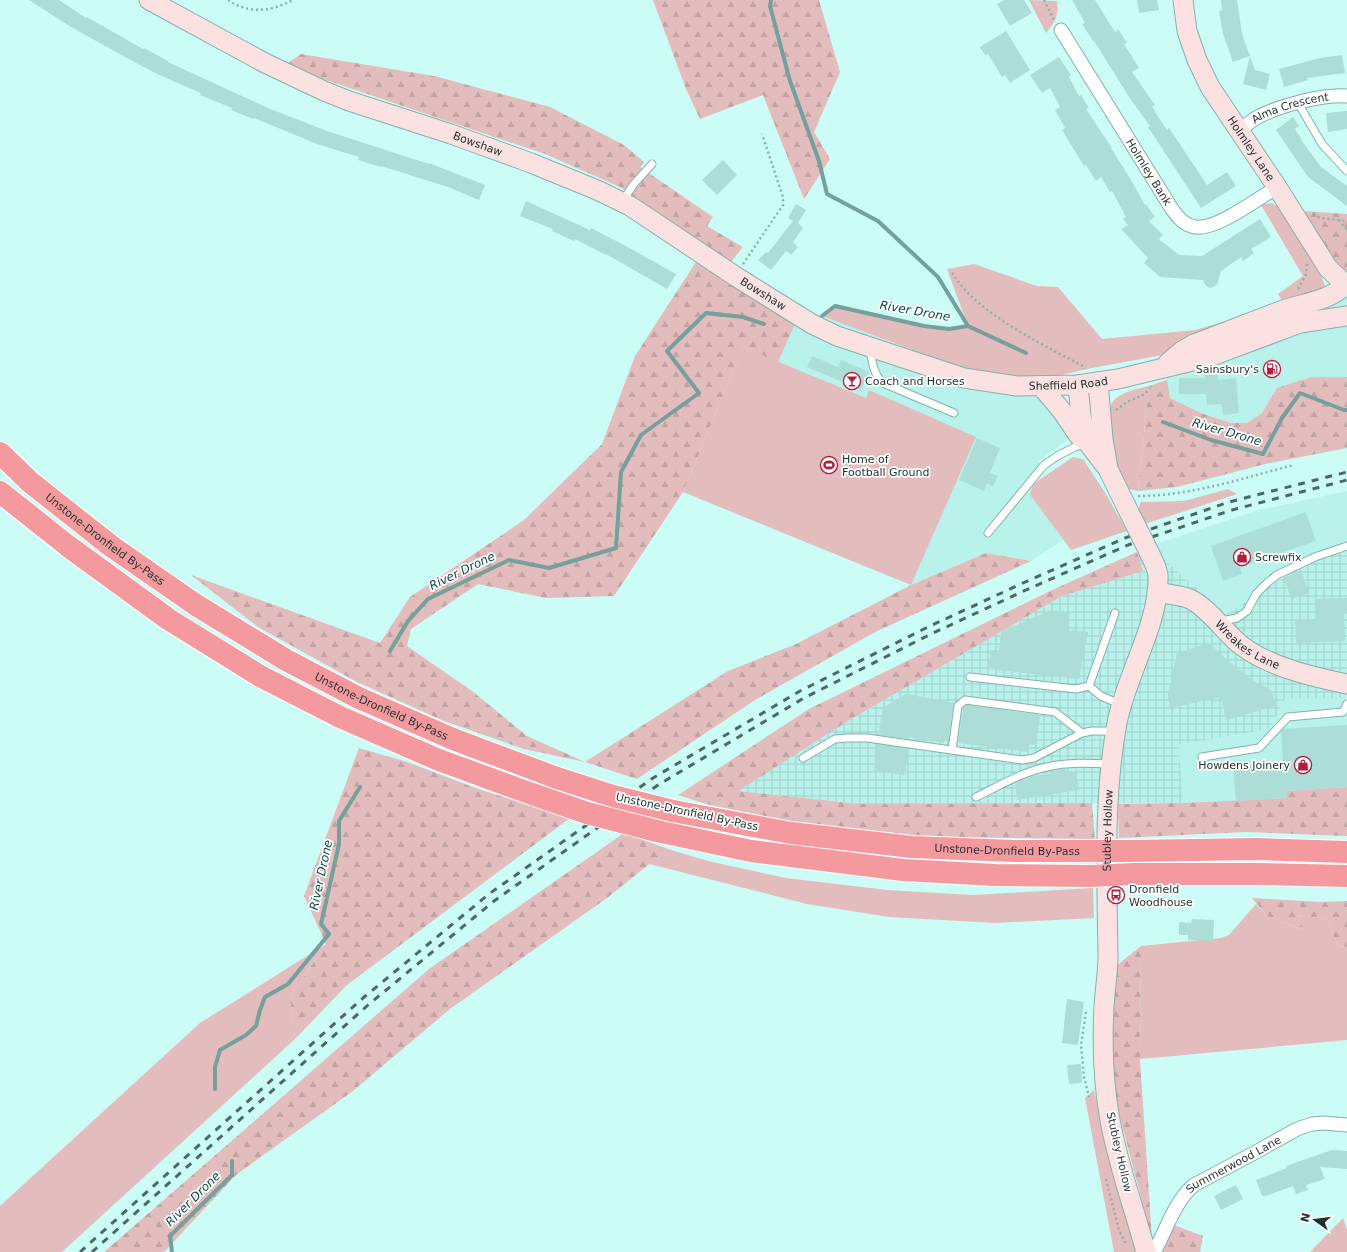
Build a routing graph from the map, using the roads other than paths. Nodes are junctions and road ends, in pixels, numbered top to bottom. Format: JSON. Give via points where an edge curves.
{"nodes":[{"id":1,"x":149,"y":0,"type":"edge"},
{"id":2,"x":1183,"y":0,"type":"edge"},
{"id":3,"x":1061,"y":30,"type":"road end"},
{"id":4,"x":1347,"y":96,"type":"edge"},
{"id":5,"x":1298,"y":103,"type":"junction"},
{"id":6,"x":1238,"y":131,"type":"junction"},
{"id":7,"x":652,"y":164,"type":"dead end"},
{"id":8,"x":1347,"y":171,"type":"edge"},
{"id":9,"x":1276,"y":187,"type":"junction"},
{"id":10,"x":622,"y":202,"type":"junction"},
{"id":11,"x":1346,"y":286,"type":"edge"},
{"id":12,"x":793,"y":312,"type":"joint"},
{"id":13,"x":1347,"y":316,"type":"edge"},
{"id":14,"x":870,"y":347,"type":"junction"},
{"id":15,"x":1164,"y":367,"type":"junction"},
{"id":16,"x":1088,"y":383,"type":"junction"},
{"id":17,"x":1041,"y":386,"type":"junction"},
{"id":18,"x":954,"y":413,"type":"dead end"},
{"id":19,"x":1088,"y":444,"type":"junction"},
{"id":20,"x":0,"y":453,"type":"edge"},
{"id":21,"x":1108,"y":469,"type":"junction"},
{"id":22,"x":0,"y":492,"type":"edge"},
{"id":23,"x":988,"y":533,"type":"dead end"},
{"id":24,"x":1347,"y":546,"type":"edge"},
{"id":25,"x":1157,"y":592,"type":"junction"},
{"id":26,"x":1115,"y":613,"type":"dead end"},
{"id":27,"x":1217,"y":622,"type":"junction"},
{"id":28,"x":970,"y":677,"type":"dead end"},
{"id":29,"x":1347,"y":684,"type":"edge"},
{"id":30,"x":1088,"y":686,"type":"junction"},
{"id":31,"x":1347,"y":704,"type":"edge"},
{"id":32,"x":1122,"y":705,"type":"junction"},
{"id":33,"x":1082,"y":733,"type":"junction"},
{"id":34,"x":1116,"y":733,"type":"junction"},
{"id":35,"x":952,"y":750,"type":"junction"},
{"id":36,"x":1202,"y":757,"type":"dead end"},
{"id":37,"x":803,"y":758,"type":"dead end"},
{"id":38,"x":1111,"y":764,"type":"junction"},
{"id":39,"x":976,"y":797,"type":"dead end"},
{"id":40,"x":1347,"y":852,"type":"edge"},
{"id":41,"x":1347,"y":876,"type":"edge"},
{"id":42,"x":1347,"y":1125,"type":"edge"},
{"id":43,"x":1146,"y":1252,"type":"edge"},
{"id":44,"x":1154,"y":1252,"type":"edge"}],
"edges":[{"from":1,"to":10,"type":"main road","name":"Bowshaw","via":[[265,63],[324,91],[524,160]]},
{"from":2,"to":6,"type":"main road","name":"Holmley Lane","via":[[1187,31],[1196,60]]},
{"from":3,"to":9,"type":"street","name":"Holmley Bank","via":[[1177,217],[1194,227],[1205,228],[1221,222]]},
{"from":4,"to":5,"type":"street","name":"Alma Crescent","via":[[1334,95]]},
{"from":5,"to":6,"type":"street","name":"Alma Crescent","via":[[1255,119]]},
{"from":5,"to":8,"type":"lane","via":[[1322,144]]},
{"from":6,"to":9,"type":"main road","name":"Holmley Lane"},
{"from":7,"to":10,"type":"lane"},
{"from":9,"to":11,"type":"main road","name":"Holmley Lane","via":[[1328,268]]},
{"from":10,"to":12,"type":"main road","name":"Bowshaw"},
{"from":11,"to":15,"type":"main road","name":"Holmley Lane","via":[[1327,297],[1194,344]]},
{"from":12,"to":14,"type":"main road","name":"Sheffield Road","via":[[837,336]]},
{"from":13,"to":15,"type":"main road","name":"Sheffield Road","via":[[1300,323],[1209,357]]},
{"from":14,"to":17,"type":"main road","name":"Sheffield Road","via":[[964,378],[1017,386]]},
{"from":14,"to":18,"type":"lane","via":[[873,368],[877,378],[883,383]]},
{"from":15,"to":16,"type":"main road","name":"Sheffield Road","via":[[1126,378]]},
{"from":16,"to":17,"type":"main road","name":"Sheffield Road"},
{"from":16,"to":19,"type":"main road","name":"Stubley Hollow","via":[[1081,416]]},
{"from":16,"to":21,"type":"main road","name":"Stubley Hollow"},
{"from":17,"to":19,"type":"main road","name":"Stubley Hollow"},
{"from":19,"to":21,"type":"main road","name":"Stubley Hollow"},
{"from":19,"to":23,"type":"lane","via":[[1074,447],[1044,466]]},
{"from":20,"to":40,"type":"highway","name":"Unstone-Dronfield By-Pass","bridge":true,"via":[[30,482],[111,546],[196,605],[286,660],[359,698],[453,739],[613,796],[673,811],[790,833],[912,847],[1014,851],[1257,849]]},
{"from":21,"to":25,"type":"main road","name":"Stubley Hollow","bridge":true,"via":[[1158,573]]},
{"from":22,"to":41,"type":"highway","name":"Unstone-Dronfield By-Pass","bridge":true,"via":[[68,546],[168,619],[260,676],[340,717],[439,760],[587,813],[657,831],[751,850],[903,870],[995,875]]},
{"from":24,"to":27,"type":"lane","via":[[1315,557],[1277,575],[1256,594],[1247,611],[1237,618]]},
{"from":25,"to":27,"type":"main road","name":"Wreakes Lane","via":[[1189,599]]},
{"from":25,"to":32,"type":"main road","name":"Stubley Hollow","via":[[1152,620],[1129,679]]},
{"from":26,"to":30,"type":"lane"},
{"from":27,"to":29,"type":"main road","name":"Wreakes Lane","via":[[1242,646],[1270,662],[1321,679]]},
{"from":28,"to":30,"type":"lane","via":[[1076,689]]},
{"from":30,"to":32,"type":"lane","via":[[1101,696]]},
{"from":31,"to":36,"type":"lane","via":[[1343,712],[1288,717],[1259,748]]},
{"from":32,"to":34,"type":"main road","name":"Stubley Hollow"},
{"from":33,"to":34,"type":"lane"},
{"from":33,"to":35,"type":"lane","via":[[1034,758],[1022,760]]},
{"from":33,"to":35,"type":"lane","via":[[1055,712],[965,700],[958,706]]},
{"from":34,"to":38,"type":"main road","name":"Stubley Hollow"},
{"from":35,"to":37,"type":"lane","via":[[867,738],[846,738],[835,740]]},
{"from":38,"to":39,"type":"lane","via":[[1078,763],[1046,767],[1019,776]]},
{"from":38,"to":43,"type":"main road","name":"Stubley Hollow","via":[[1108,958],[1103,1068],[1110,1121],[1124,1181]]},
{"from":42,"to":44,"type":"street","name":"Summerwood Lane","via":[[1324,1122],[1297,1129],[1194,1185],[1186,1192],[1170,1218]]}]}
